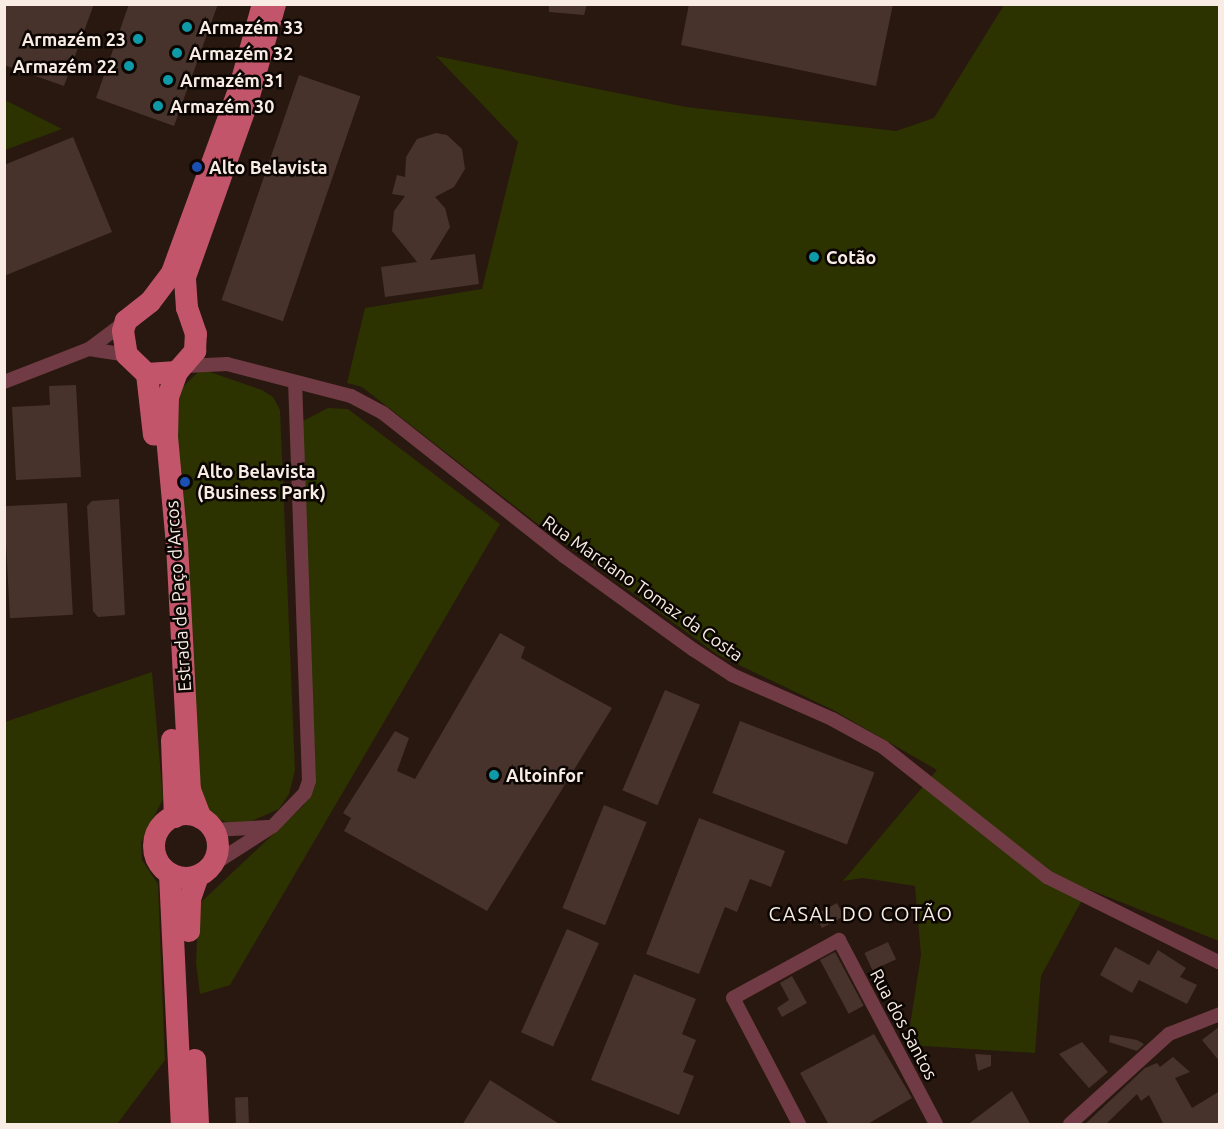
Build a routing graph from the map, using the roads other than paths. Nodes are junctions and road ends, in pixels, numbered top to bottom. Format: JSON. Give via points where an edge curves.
{"nodes":[{"id":1,"x":263,"y":4,"type":"edge"},
{"id":2,"x":275,"y":4,"type":"edge"},
{"id":3,"x":145,"y":306,"type":"junction"},
{"id":4,"x":126,"y":321,"type":"junction"},
{"id":5,"x":194,"y":330,"type":"junction"},
{"id":6,"x":89,"y":349,"type":"junction"},
{"id":7,"x":127,"y":355,"type":"junction"},
{"id":8,"x":227,"y":364,"type":"junction"},
{"id":9,"x":182,"y":369,"type":"junction"},
{"id":10,"x":147,"y":374,"type":"junction"},
{"id":11,"x":4,"y":382,"type":"edge"},
{"id":12,"x":294,"y":384,"type":"junction"},
{"id":13,"x":175,"y":817,"type":"junction"},
{"id":14,"x":207,"y":824,"type":"junction"},
{"id":15,"x":273,"y":826,"type":"junction"},
{"id":16,"x":205,"y":870,"type":"junction"},
{"id":17,"x":170,"y":874,"type":"junction"},
{"id":18,"x":1220,"y":963,"type":"edge"},
{"id":19,"x":1220,"y":1014,"type":"edge"},
{"id":20,"x":182,"y":1125,"type":"edge"},
{"id":21,"x":198,"y":1125,"type":"edge"},
{"id":22,"x":799,"y":1125,"type":"edge"},
{"id":23,"x":936,"y":1125,"type":"edge"},
{"id":24,"x":1070,"y":1125,"type":"edge"}],
"edges":[{"from":1,"to":3,"type":"main road","via":[[240,87],[180,253],[167,281]]},
{"from":2,"to":5,"type":"main road","name":"Estrada de Paço d'Arcos","via":[[248,103],[185,277]]},
{"from":3,"to":4,"type":"main road"},
{"from":3,"to":5,"type":"main road","via":[[170,304]]},
{"from":4,"to":6,"type":"street"},
{"from":4,"to":7,"type":"main road","via":[[123,341]]},
{"from":5,"to":8,"type":"street","name":"Rua Marciano Tomaz da Costa"},
{"from":5,"to":9,"type":"main road","name":"Estrada de Paço d'Arcos"},
{"from":6,"to":7,"type":"street"},
{"from":6,"to":11,"type":"street"},
{"from":7,"to":10,"type":"main road"},
{"from":8,"to":9,"type":"street","name":"Rua Marciano Tomaz da Costa"},
{"from":8,"to":12,"type":"street","name":"Rua Marciano Tomaz da Costa"},
{"from":9,"to":10,"type":"main road"},
{"from":9,"to":14,"type":"main road","name":"Estrada de Paço d'Arcos","via":[[168,397],[167,437],[177,544],[190,790]]},
{"from":10,"to":13,"type":"main road","name":"Estrada de Paço d'Arcos","via":[[164,546]]},
{"from":12,"to":15,"type":"street","via":[[309,781],[305,793]]},
{"from":12,"to":18,"type":"street","name":"Rua Marciano Tomaz da Costa","via":[[351,396],[382,413],[564,556],[732,675],[832,719],[883,747],[1047,877]]},
{"from":13,"to":14,"type":"main road"},
{"from":13,"to":17,"type":"main road","via":[[166,822],[155,839],[157,859]]},
{"from":14,"to":15,"type":"street"},
{"from":14,"to":16,"type":"main road","name":"Estrada de Paço d'Arcos","via":[[218,845]]},
{"from":15,"to":16,"type":"street"},
{"from":16,"to":17,"type":"main road","via":[[187,878]]},
{"from":16,"to":21,"type":"main road","name":"Estrada de Paço d'Arcos","via":[[190,899],[189,922]]},
{"from":17,"to":20,"type":"main road"},
{"from":19,"to":24,"type":"street","via":[[1169,1034]]},
{"from":22,"to":23,"type":"street","name":"Rua dos Santos","via":[[733,998],[839,940]]}]}
